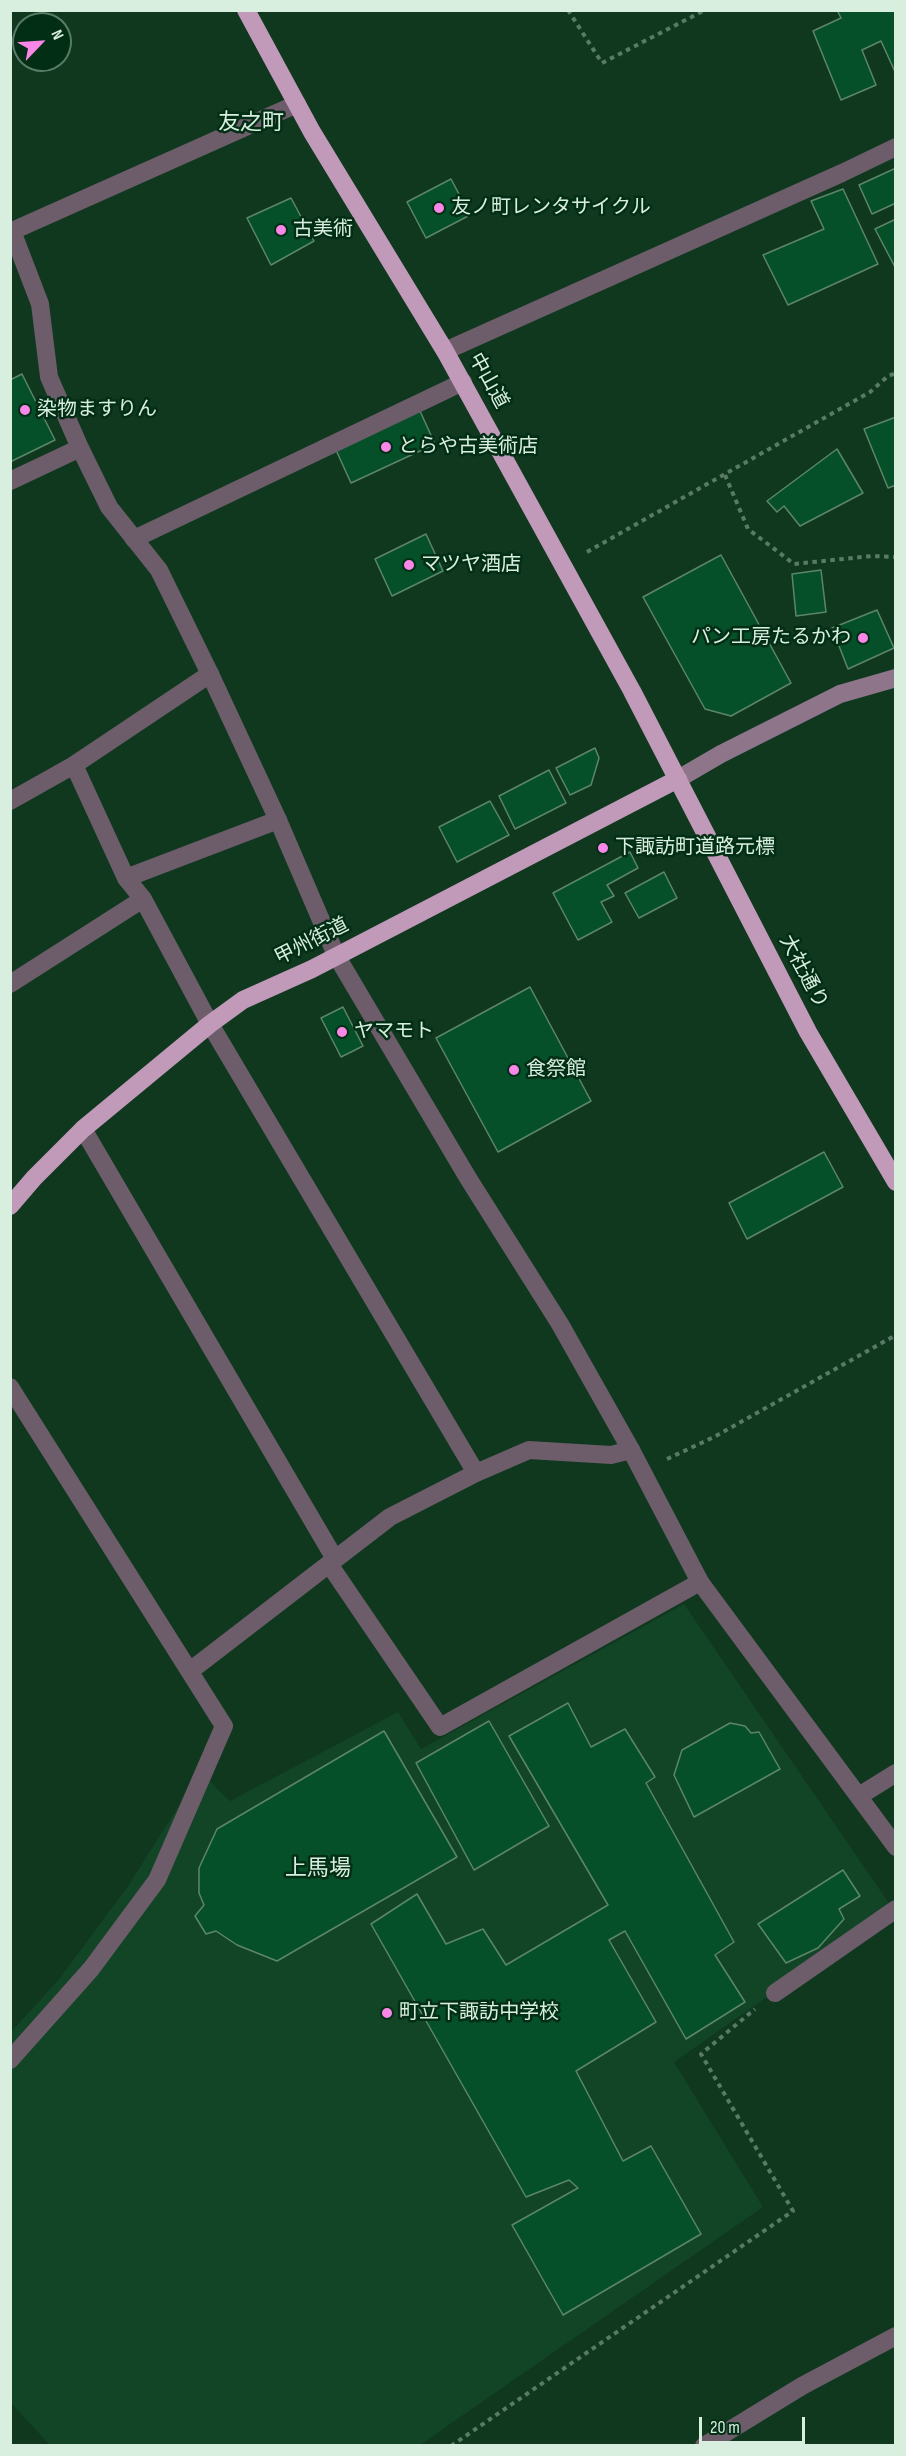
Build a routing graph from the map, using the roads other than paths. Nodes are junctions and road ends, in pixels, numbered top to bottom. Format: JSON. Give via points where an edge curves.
{"nodes":[{"id":1,"x":246,"y":10,"type":"edge"},
{"id":2,"x":297,"y":104,"type":"junction"},
{"id":3,"x":896,"y":147,"type":"edge"},
{"id":4,"x":11,"y":231,"type":"edge"},
{"id":5,"x":446,"y":351,"type":"junction"},
{"id":6,"x":463,"y":382,"type":"junction"},
{"id":7,"x":80,"y":448,"type":"junction"},
{"id":8,"x":10,"y":481,"type":"edge"},
{"id":9,"x":134,"y":539,"type":"junction"},
{"id":10,"x":210,"y":674,"type":"junction"},
{"id":11,"x":896,"y":678,"type":"edge"},
{"id":12,"x":74,"y":765,"type":"junction"},
{"id":13,"x":678,"y":779,"type":"junction"},
{"id":14,"x":10,"y":801,"type":"edge"},
{"id":15,"x":278,"y":820,"type":"junction"},
{"id":16,"x":126,"y":879,"type":"junction"},
{"id":17,"x":143,"y":899,"type":"junction"},
{"id":18,"x":336,"y":955,"type":"junction"},
{"id":19,"x":10,"y":984,"type":"edge"},
{"id":20,"x":210,"y":1024,"type":"junction"},
{"id":21,"x":83,"y":1129,"type":"junction"},
{"id":22,"x":896,"y":1182,"type":"edge"},
{"id":23,"x":10,"y":1206,"type":"edge"},
{"id":24,"x":10,"y":1387,"type":"edge"},
{"id":25,"x":631,"y":1450,"type":"junction"},
{"id":26,"x":476,"y":1473,"type":"junction"},
{"id":27,"x":332,"y":1562,"type":"junction"},
{"id":28,"x":700,"y":1582,"type":"junction"},
{"id":29,"x":190,"y":1671,"type":"junction"},
{"id":30,"x":896,"y":1773,"type":"edge"},
{"id":31,"x":859,"y":1796,"type":"junction"},
{"id":32,"x":896,"y":1847,"type":"edge"},
{"id":33,"x":896,"y":1909,"type":"edge"},
{"id":34,"x":775,"y":1994,"type":"road end"},
{"id":35,"x":10,"y":2060,"type":"edge"},
{"id":36,"x":896,"y":2336,"type":"edge"},
{"id":37,"x":704,"y":2445,"type":"edge"}],
"edges":[{"from":1,"to":2,"type":"highway","name":"中山道"},
{"from":2,"to":4,"type":"street"},
{"from":2,"to":5,"type":"highway","name":"中山道"},
{"from":3,"to":5,"type":"street"},
{"from":4,"to":7,"type":"street","via":[[40,304],[49,377]]},
{"from":5,"to":6,"type":"highway","name":"中山道"},
{"from":6,"to":9,"type":"street"},
{"from":6,"to":13,"type":"highway","name":"中山道"},
{"from":7,"to":8,"type":"street"},
{"from":7,"to":9,"type":"street","via":[[109,507]]},
{"from":9,"to":10,"type":"street","via":[[159,570]]},
{"from":10,"to":12,"type":"street"},
{"from":10,"to":15,"type":"street"},
{"from":11,"to":13,"type":"street","via":[[840,694]]},
{"from":12,"to":14,"type":"street"},
{"from":12,"to":16,"type":"street"},
{"from":13,"to":18,"type":"highway","name":"甲州街道"},
{"from":13,"to":22,"type":"highway","name":"大社通り","via":[[808,1032]]},
{"from":15,"to":16,"type":"street"},
{"from":15,"to":18,"type":"street"},
{"from":16,"to":17,"type":"street"},
{"from":17,"to":19,"type":"street"},
{"from":17,"to":20,"type":"street"},
{"from":18,"to":20,"type":"highway","name":"甲州街道","via":[[243,1000]]},
{"from":18,"to":25,"type":"street","via":[[554,1314]]},
{"from":20,"to":21,"type":"highway","name":"甲州街道"},
{"from":20,"to":26,"type":"street"},
{"from":21,"to":23,"type":"highway","name":"甲州街道"},
{"from":21,"to":27,"type":"street"},
{"from":24,"to":29,"type":"street"},
{"from":25,"to":26,"type":"street","via":[[611,1455],[529,1450]]},
{"from":25,"to":28,"type":"street"},
{"from":26,"to":27,"type":"street","via":[[390,1516]]},
{"from":27,"to":28,"type":"street","via":[[440,1727]]},
{"from":27,"to":29,"type":"street"},
{"from":28,"to":31,"type":"street"},
{"from":29,"to":35,"type":"street","via":[[224,1726],[157,1880],[91,1969]]},
{"from":30,"to":31,"type":"street"},
{"from":31,"to":32,"type":"street"},
{"from":33,"to":34,"type":"street"},
{"from":36,"to":37,"type":"street"}]}
